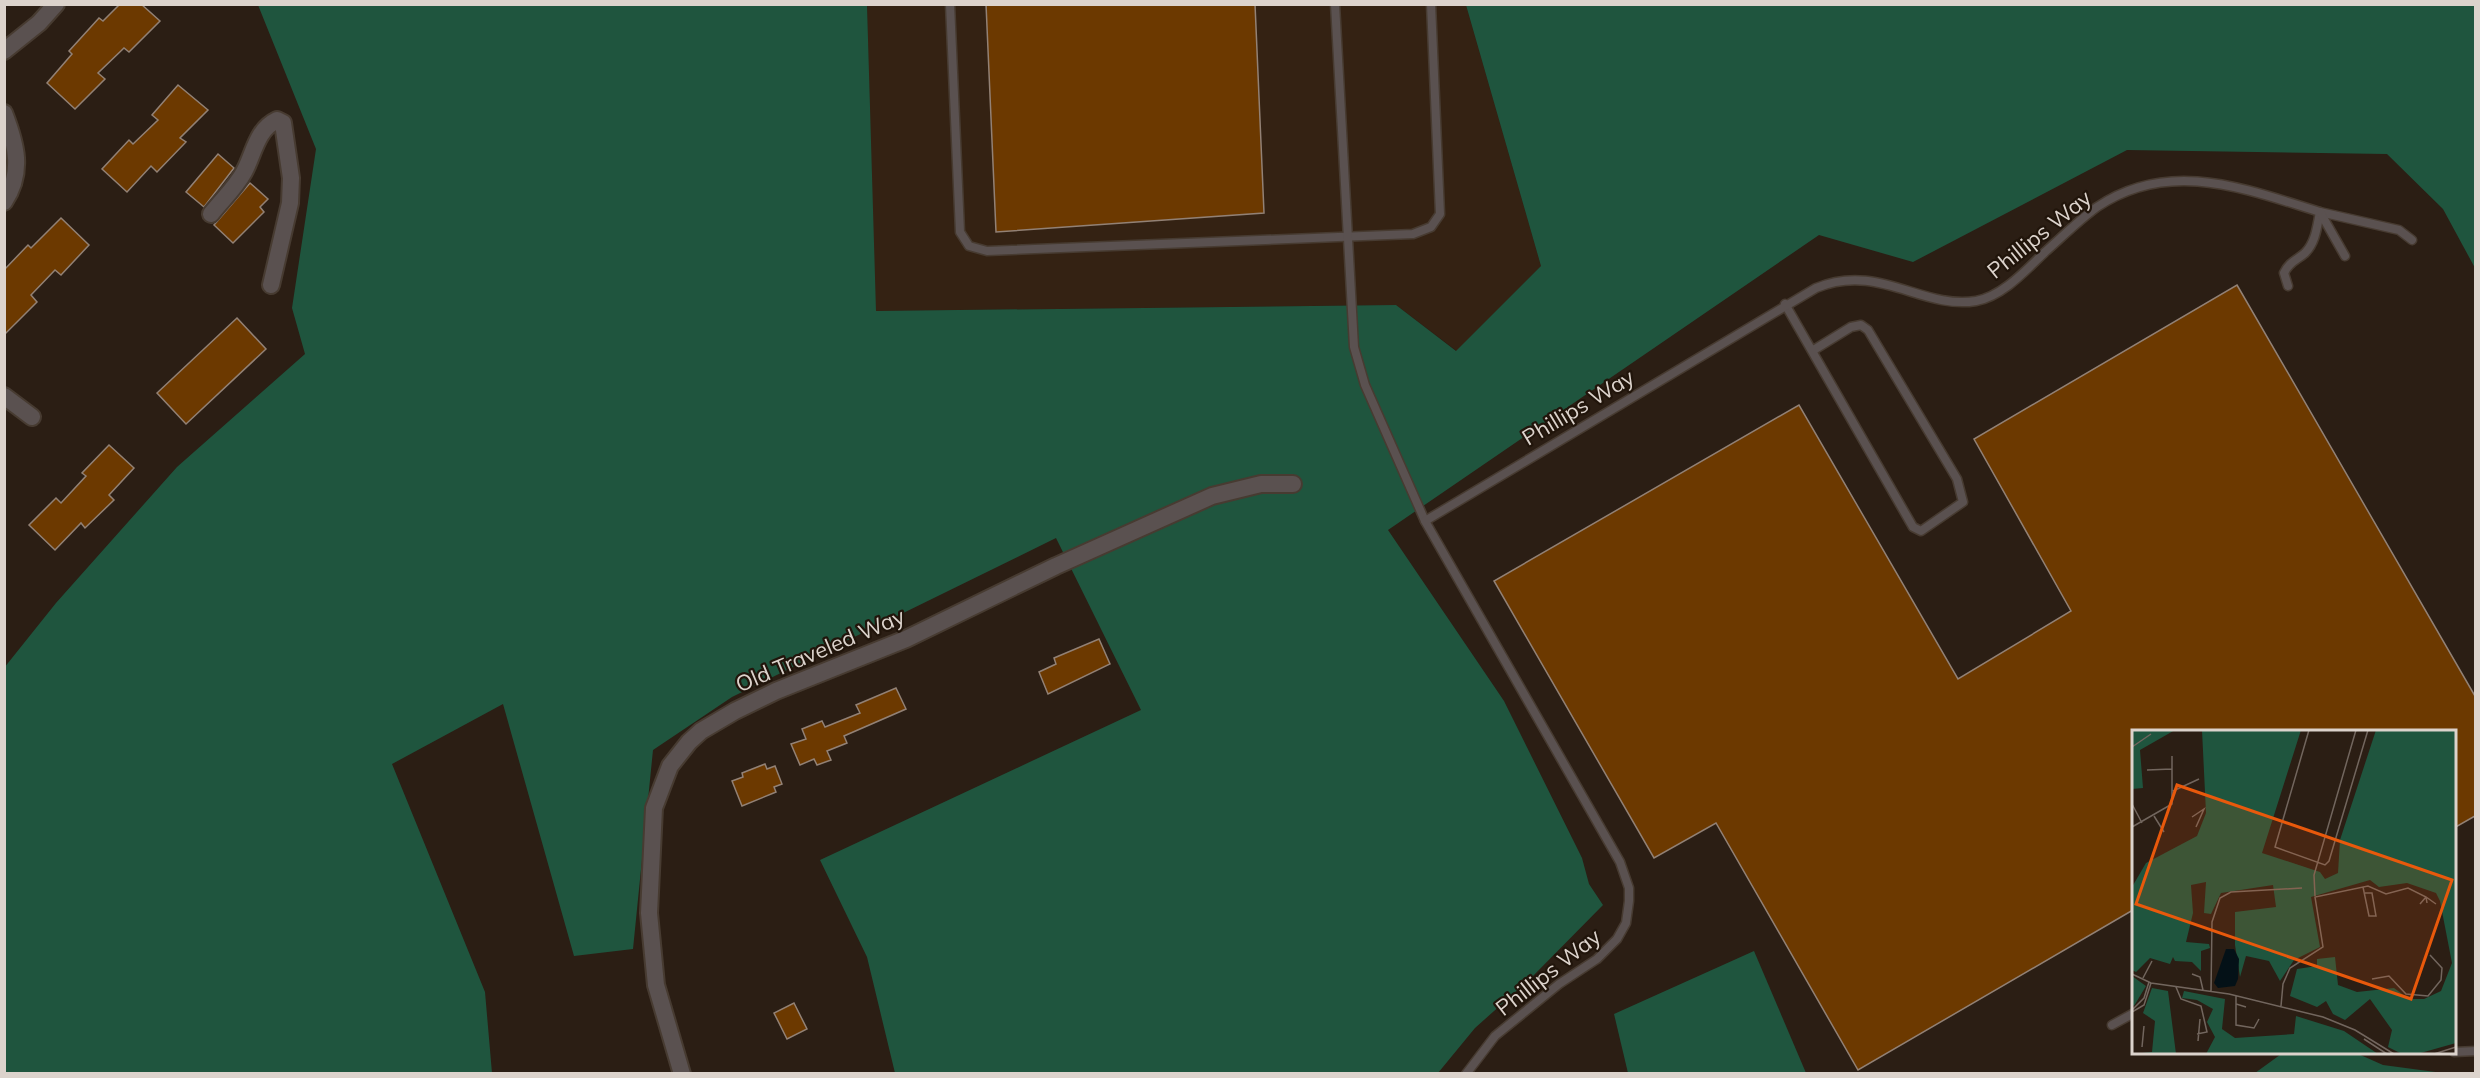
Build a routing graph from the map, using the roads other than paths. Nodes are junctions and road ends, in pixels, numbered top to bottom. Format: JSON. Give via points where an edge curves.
{"nodes":[{"id":1,"x":56,"y":4,"type":"edge"},
{"id":2,"x":950,"y":4,"type":"edge"},
{"id":3,"x":1335,"y":4,"type":"edge"},
{"id":4,"x":1431,"y":4,"type":"edge"},
{"id":5,"x":4,"y":51,"type":"edge"},
{"id":6,"x":4,"y":113,"type":"edge"},
{"id":7,"x":4,"y":202,"type":"edge"},
{"id":8,"x":2320,"y":212,"type":"junction"},
{"id":9,"x":211,"y":214,"type":"dead end"},
{"id":10,"x":1348,"y":237,"type":"junction"},
{"id":11,"x":2412,"y":240,"type":"dead end"},
{"id":12,"x":2345,"y":256,"type":"dead end"},
{"id":13,"x":271,"y":285,"type":"dead end"},
{"id":14,"x":2288,"y":286,"type":"dead end"},
{"id":15,"x":1785,"y":304,"type":"junction"},
{"id":16,"x":1812,"y":351,"type":"junction"},
{"id":17,"x":4,"y":396,"type":"edge"},
{"id":18,"x":32,"y":417,"type":"dead end"},
{"id":19,"x":1293,"y":484,"type":"dead end"},
{"id":20,"x":1425,"y":521,"type":"junction"},
{"id":21,"x":2132,"y":1014,"type":"edge"},
{"id":22,"x":2112,"y":1025,"type":"dead end"},
{"id":23,"x":2475,"y":1051,"type":"edge"},
{"id":24,"x":2456,"y":1052,"type":"edge"},
{"id":25,"x":682,"y":1074,"type":"edge"},
{"id":26,"x":1466,"y":1074,"type":"edge"}],
"edges":[{"from":1,"to":5,"type":"street"},
{"from":2,"to":10,"type":"lane","via":[[960,232],[969,246],[987,251]]},
{"from":3,"to":10,"type":"lane"},
{"from":4,"to":10,"type":"lane","via":[[1440,214],[1431,227],[1413,234]]},
{"from":6,"to":7,"type":"street","via":[[15,142],[17,164],[13,185]]},
{"from":8,"to":11,"type":"lane","name":"Phillips Way","via":[[2399,230]]},
{"from":8,"to":12,"type":"lane"},
{"from":8,"to":14,"type":"lane","via":[[2310,248],[2287,266],[2284,273]]},
{"from":8,"to":15,"type":"lane","name":"Phillips Way","via":[[2227,184],[2160,183],[2097,208],[2008,285],[1985,298],[1947,301],[1882,283],[1850,280],[1827,283]]},
{"from":9,"to":13,"type":"street","via":[[244,173],[269,123],[283,123],[291,178],[290,203]]},
{"from":10,"to":20,"type":"lane","via":[[1354,347],[1365,386]]},
{"from":15,"to":16,"type":"lane"},
{"from":15,"to":20,"type":"lane","name":"Phillips Way"},
{"from":16,"to":16,"type":"lane","via":[[1913,527],[1921,531],[1963,502],[1957,479],[1868,330],[1861,325],[1851,327]]},
{"from":17,"to":18,"type":"street"},
{"from":19,"to":25,"type":"street","name":"Old Traveled Way","via":[[1261,484],[1212,496],[906,639],[776,691],[735,711],[689,742],[670,766],[654,808],[649,913],[656,985]]},
{"from":20,"to":26,"type":"lane","name":"Phillips Way","via":[[1620,862],[1629,888],[1626,923],[1611,946],[1495,1036]]},
{"from":21,"to":22,"type":"lane"},
{"from":23,"to":24,"type":"lane"}]}
